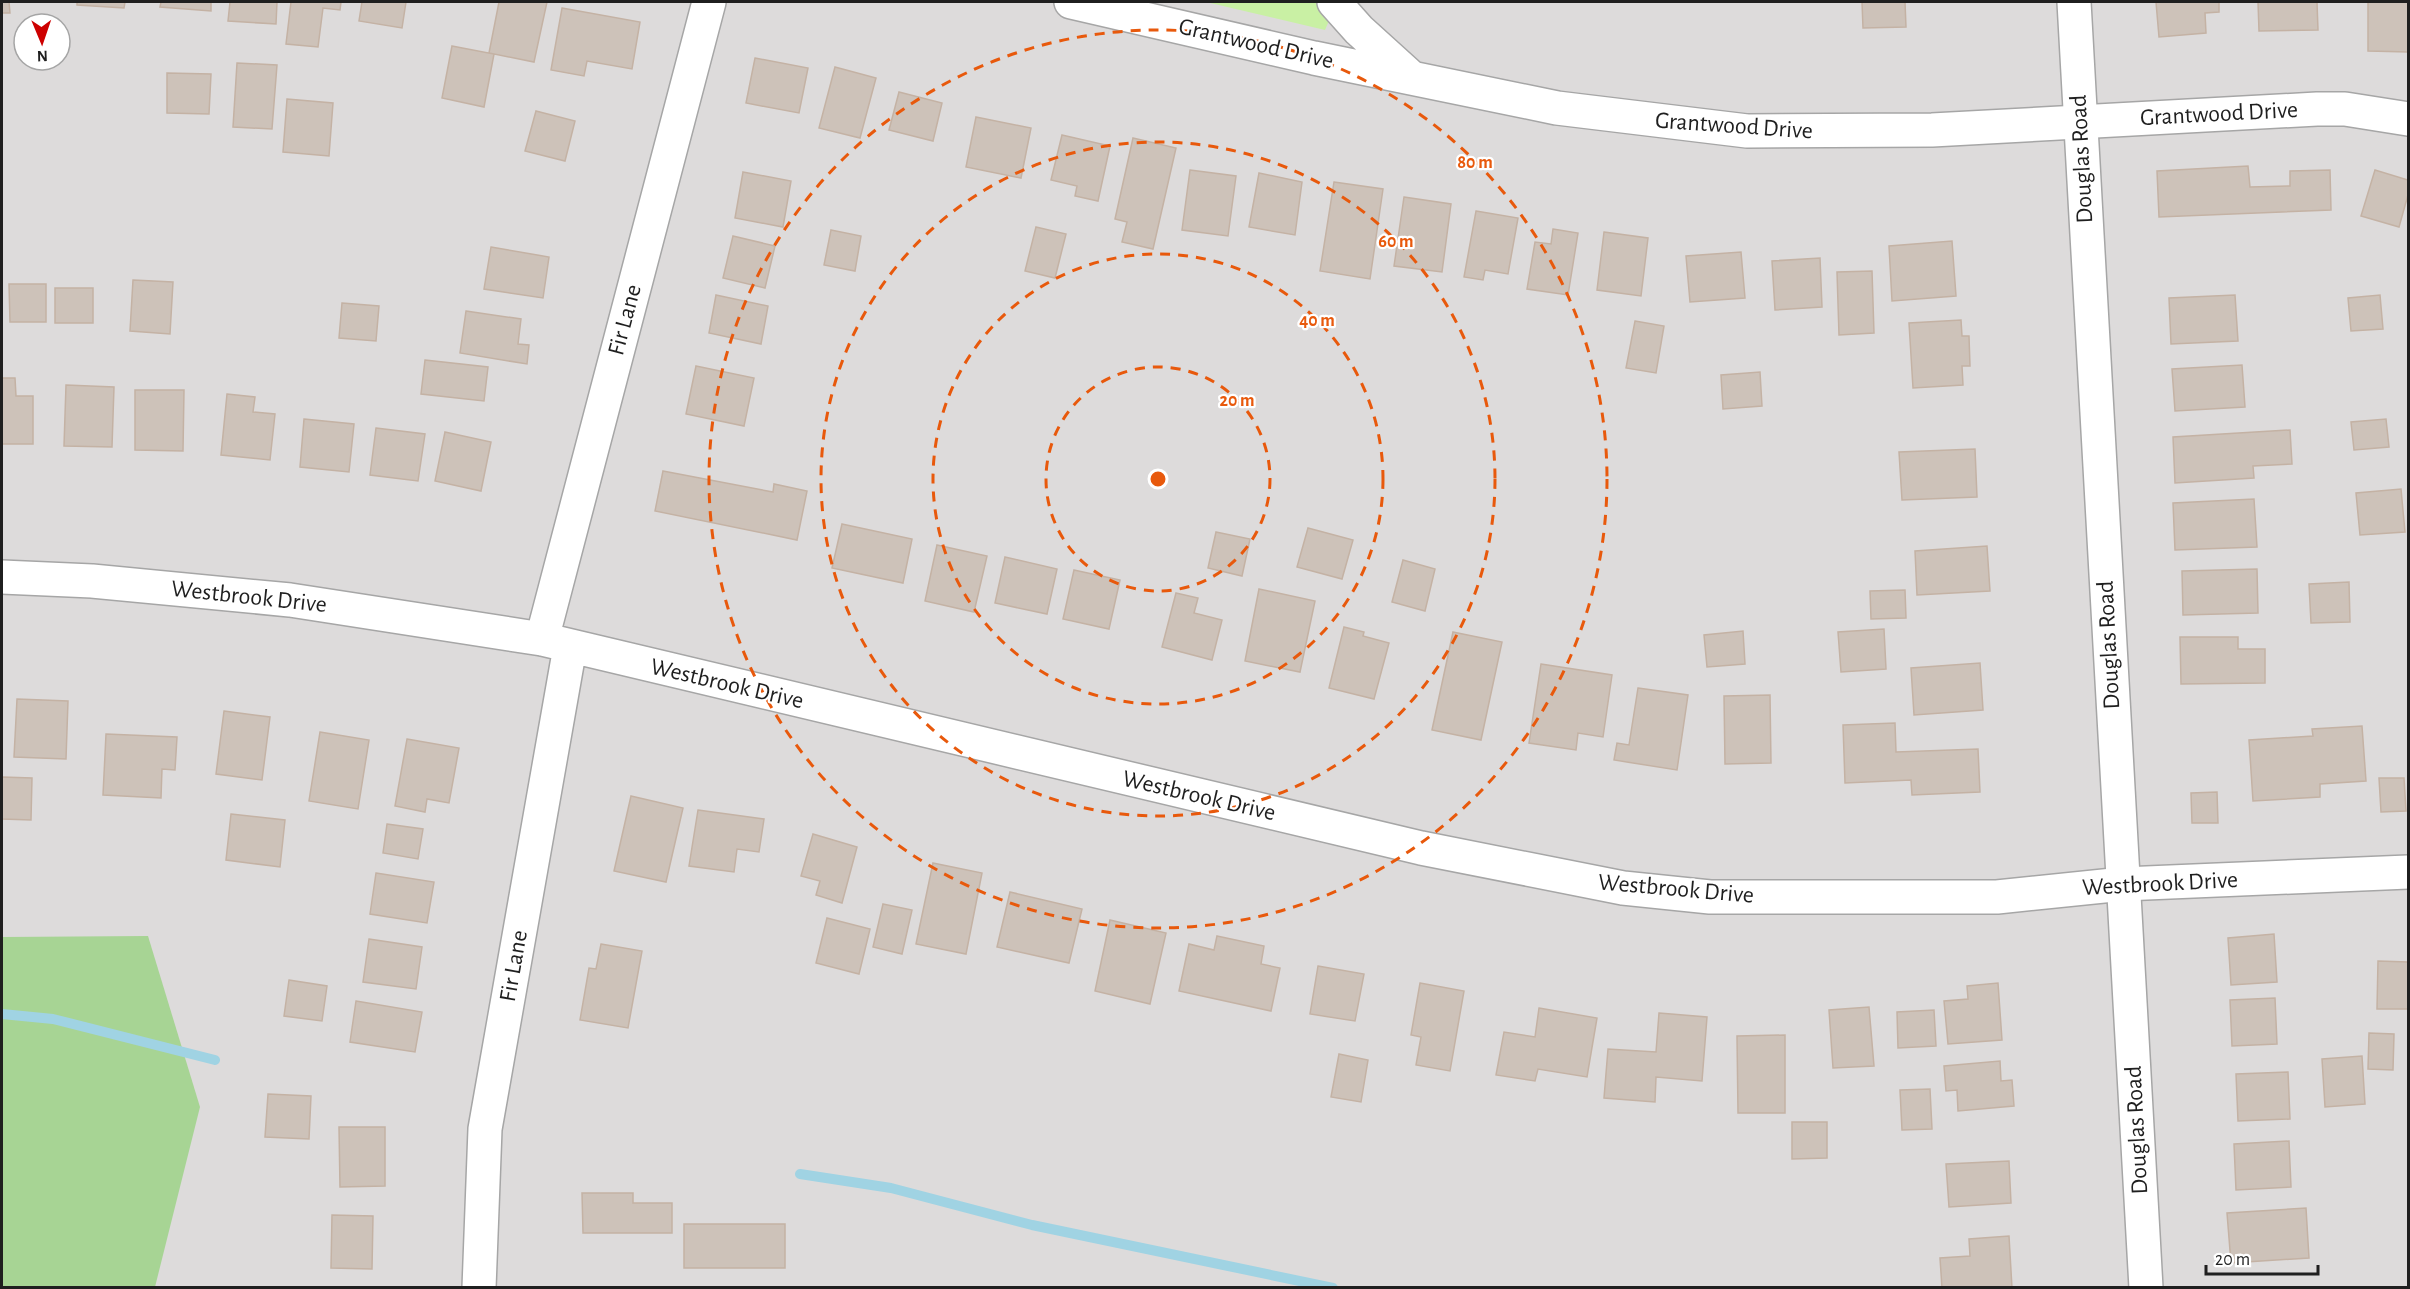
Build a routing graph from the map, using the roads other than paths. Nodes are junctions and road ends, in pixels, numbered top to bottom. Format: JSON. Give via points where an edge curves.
{"nodes":[{"id":1,"x":709,"y":2,"type":"edge"},
{"id":2,"x":1071,"y":2,"type":"edge"},
{"id":3,"x":1335,"y":2,"type":"edge"},
{"id":4,"x":2074,"y":2,"type":"edge"},
{"id":5,"x":1412,"y":79,"type":"junction"},
{"id":6,"x":2409,"y":119,"type":"edge"},
{"id":7,"x":2080,"y":121,"type":"junction"},
{"id":8,"x":2,"y":577,"type":"edge"},
{"id":9,"x":556,"y":643,"type":"junction"},
{"id":10,"x":2409,"y":872,"type":"edge"},
{"id":11,"x":2123,"y":884,"type":"junction"},
{"id":12,"x":479,"y":1287,"type":"edge"},
{"id":13,"x":2146,"y":1287,"type":"edge"}],
"edges":[{"from":1,"to":9,"type":"street","name":"Fir Lane"},
{"from":2,"to":5,"type":"street","name":"Grantwood Drive"},
{"from":3,"to":5,"type":"street"},
{"from":4,"to":7,"type":"street","name":"Douglas Road"},
{"from":5,"to":7,"type":"street","name":"Grantwood Drive","via":[[1557,108],[1747,130],[1932,130]]},
{"from":6,"to":7,"type":"street","name":"Grantwood Drive","via":[[2318,109]]},
{"from":7,"to":11,"type":"street","name":"Douglas Road"},
{"from":8,"to":9,"type":"street","name":"Westbrook Drive","via":[[92,581],[279,599]]},
{"from":9,"to":11,"type":"street","name":"Westbrook Drive","via":[[1420,848],[1623,888],[1710,897],[1997,897]]},
{"from":9,"to":12,"type":"street","name":"Fir Lane","via":[[485,1129]]},
{"from":10,"to":11,"type":"street","name":"Westbrook Drive"},
{"from":11,"to":13,"type":"street","name":"Douglas Road"}]}
